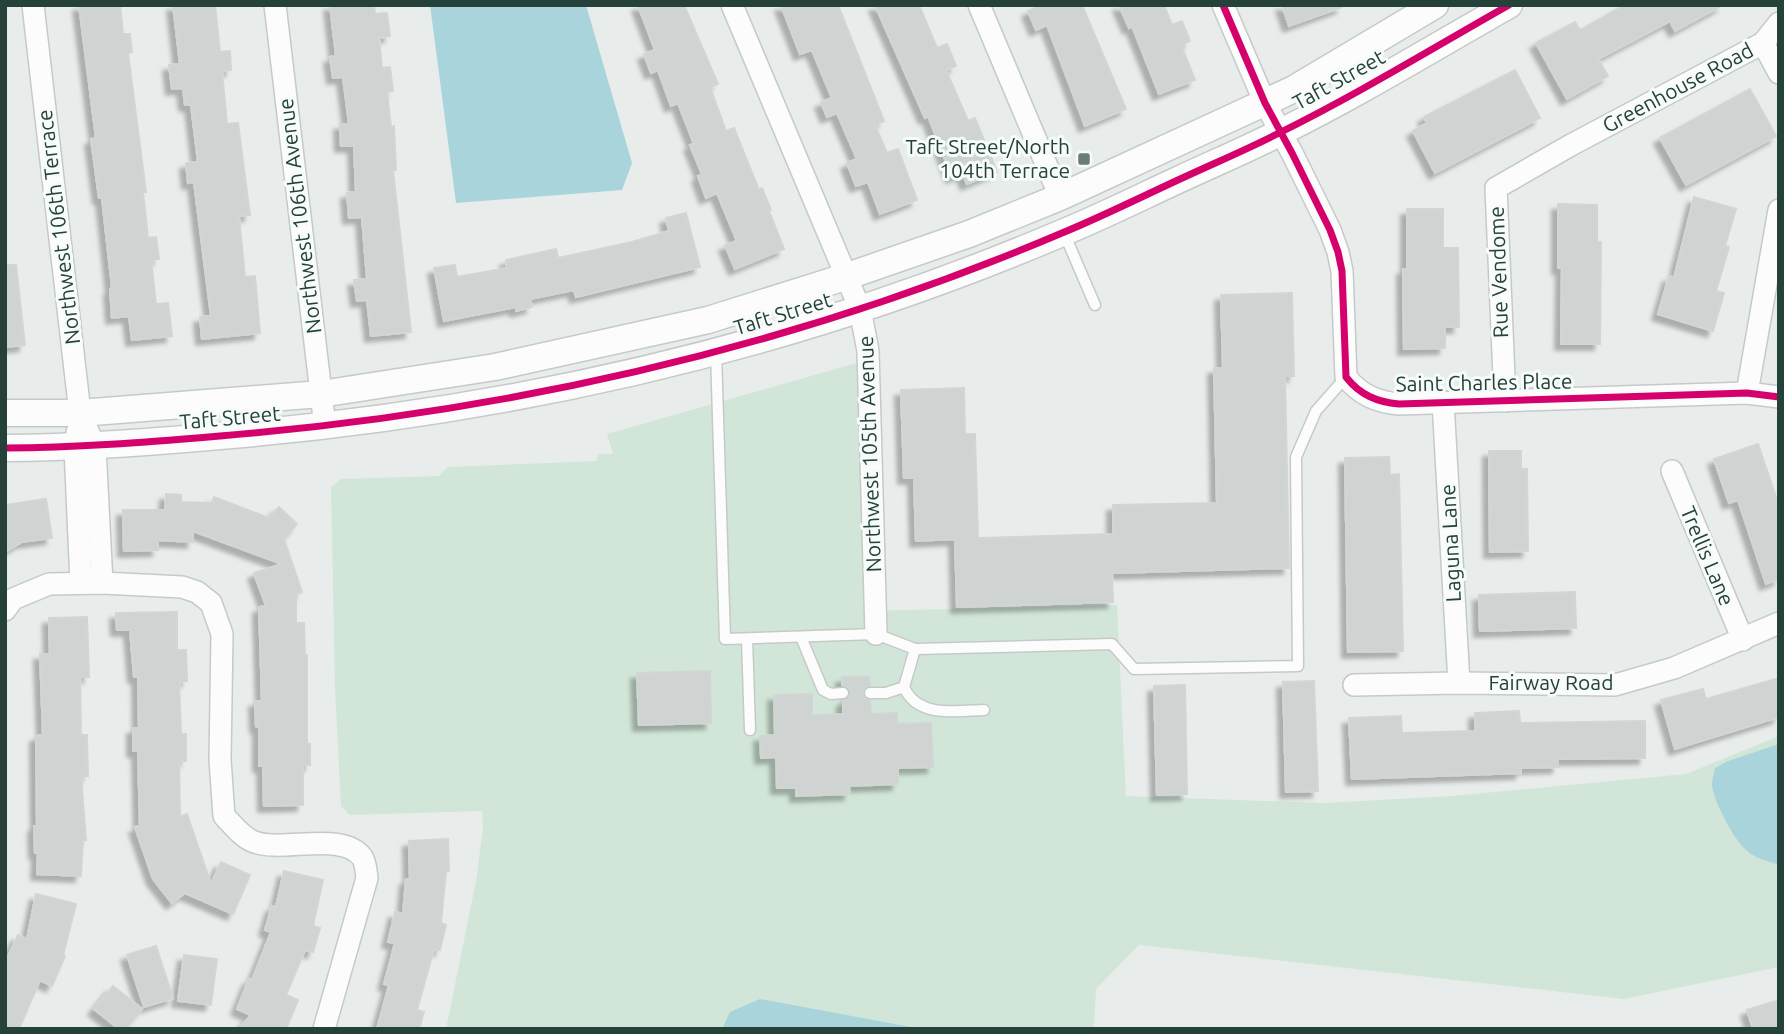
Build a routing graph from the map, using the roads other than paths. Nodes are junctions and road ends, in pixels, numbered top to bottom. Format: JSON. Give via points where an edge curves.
{"nodes":[{"id":1,"x":33,"y":5,"type":"edge"},
{"id":2,"x":275,"y":5,"type":"edge"},
{"id":3,"x":732,"y":5,"type":"edge"},
{"id":4,"x":979,"y":5,"type":"edge"},
{"id":5,"x":1223,"y":5,"type":"edge"},
{"id":6,"x":1435,"y":5,"type":"edge"},
{"id":7,"x":1509,"y":5,"type":"edge"},
{"id":8,"x":1779,"y":23,"type":"edge"},
{"id":9,"x":1763,"y":43,"type":"junction"},
{"id":10,"x":1779,"y":73,"type":"edge"},
{"id":11,"x":1272,"y":118,"type":"junction"},
{"id":12,"x":1571,"y":145,"type":"joint"},
{"id":13,"x":1060,"y":197,"type":"junction"},
{"id":14,"x":1779,"y":210,"type":"edge"},
{"id":15,"x":1064,"y":232,"type":"junction"},
{"id":16,"x":845,"y":277,"type":"junction"},
{"id":17,"x":1095,"y":305,"type":"dead end"},
{"id":18,"x":860,"y":309,"type":"junction"},
{"id":19,"x":708,"y":320,"type":"junction"},
{"id":20,"x":716,"y":352,"type":"junction"},
{"id":21,"x":1346,"y":377,"type":"junction"},
{"id":22,"x":1747,"y":393,"type":"junction"},
{"id":23,"x":321,"y":394,"type":"junction"},
{"id":24,"x":1779,"y":397,"type":"edge"},
{"id":25,"x":1505,"y":401,"type":"junction"},
{"id":26,"x":1443,"y":402,"type":"junction"},
{"id":27,"x":5,"y":413,"type":"edge"},
{"id":28,"x":80,"y":413,"type":"junction"},
{"id":29,"x":325,"y":427,"type":"junction"},
{"id":30,"x":85,"y":447,"type":"junction"},
{"id":31,"x":5,"y":448,"type":"edge"},
{"id":32,"x":1672,"y":471,"type":"dead end"},
{"id":33,"x":81,"y":583,"type":"junction"},
{"id":34,"x":103,"y":583,"type":"junction"},
{"id":35,"x":5,"y":611,"type":"edge"},
{"id":36,"x":1779,"y":623,"type":"edge"},
{"id":37,"x":877,"y":634,"type":"junction"},
{"id":38,"x":801,"y":637,"type":"junction"},
{"id":39,"x":747,"y":639,"type":"junction"},
{"id":40,"x":1743,"y":640,"type":"junction"},
{"id":41,"x":915,"y":649,"type":"junction"},
{"id":42,"x":1459,"y":683,"type":"junction"},
{"id":43,"x":1354,"y":685,"type":"dead end"},
{"id":44,"x":904,"y":687,"type":"junction"},
{"id":45,"x":843,"y":693,"type":"dead end"},
{"id":46,"x":870,"y":693,"type":"dead end"},
{"id":47,"x":984,"y":710,"type":"dead end"},
{"id":48,"x":750,"y":730,"type":"dead end"},
{"id":49,"x":324,"y":1029,"type":"edge"}],
"edges":[{"from":1,"to":28,"type":"street","name":"Northwest 106th Terrace"},
{"from":2,"to":23,"type":"street","name":"Northwest 106th Avenue"},
{"from":3,"to":16,"type":"street","name":"Northwest 105th Avenue"},
{"from":4,"to":13,"type":"street"},
{"from":5,"to":11,"type":"street"},
{"from":6,"to":11,"type":"street","name":"Taft Street","via":[[1294,89]]},
{"from":7,"to":11,"type":"street","name":"Taft Street"},
{"from":8,"to":9,"type":"street","name":"Greenhouse Road"},
{"from":9,"to":10,"type":"street"},
{"from":9,"to":12,"type":"street","name":"Greenhouse Road"},
{"from":11,"to":13,"type":"street","name":"Taft Street"},
{"from":11,"to":15,"type":"street","name":"Taft Street"},
{"from":11,"to":21,"type":"street","via":[[1338,252]]},
{"from":12,"to":25,"type":"street","name":"Rue Vendome","via":[[1496,188]]},
{"from":13,"to":16,"type":"street","name":"Taft Street"},
{"from":14,"to":22,"type":"street"},
{"from":15,"to":17,"type":"lane"},
{"from":15,"to":18,"type":"street","name":"Taft Street"},
{"from":16,"to":18,"type":"street","name":"Northwest 105th Avenue"},
{"from":16,"to":19,"type":"street","name":"Taft Street"},
{"from":18,"to":20,"type":"street","name":"Taft Street"},
{"from":18,"to":37,"type":"street","name":"Northwest 105th Avenue","via":[[868,351]]},
{"from":19,"to":20,"type":"street"},
{"from":19,"to":23,"type":"street","name":"Taft Street","via":[[495,367]]},
{"from":20,"to":29,"type":"street","name":"Taft Street","via":[[498,402]]},
{"from":20,"to":39,"type":"lane","via":[[725,639]]},
{"from":21,"to":26,"type":"street","name":"Saint Charles Place","via":[[1356,390],[1386,403]]},
{"from":21,"to":41,"type":"lane","via":[[1316,411],[1296,457],[1298,666],[1134,669],[1112,644]]},
{"from":22,"to":24,"type":"street","name":"Saint Charles Place"},
{"from":22,"to":25,"type":"street","name":"Saint Charles Place"},
{"from":23,"to":28,"type":"street","name":"Taft Street"},
{"from":23,"to":29,"type":"street","name":"Northwest 106th Avenue"},
{"from":25,"to":26,"type":"street","name":"Saint Charles Place"},
{"from":26,"to":42,"type":"street","name":"Laguna Lane"},
{"from":27,"to":28,"type":"street","name":"Taft Street"},
{"from":28,"to":30,"type":"street","name":"Northwest 106th Terrace"},
{"from":29,"to":30,"type":"street","name":"Taft Street"},
{"from":30,"to":31,"type":"street","name":"Taft Street"},
{"from":30,"to":33,"type":"street"},
{"from":30,"to":34,"type":"street"},
{"from":32,"to":40,"type":"street","name":"Trellis Lane"},
{"from":33,"to":34,"type":"street"},
{"from":33,"to":35,"type":"street","via":[[49,584],[13,599]]},
{"from":34,"to":49,"type":"street","via":[[182,587],[211,603],[222,634],[224,816],[249,841],[266,846],[328,844],[361,856],[367,878]]},
{"from":36,"to":40,"type":"street","name":"Fairway Road"},
{"from":37,"to":38,"type":"lane"},
{"from":37,"to":41,"type":"lane"},
{"from":38,"to":39,"type":"lane"},
{"from":38,"to":45,"type":"lane","via":[[823,690]]},
{"from":39,"to":48,"type":"lane"},
{"from":40,"to":42,"type":"street","name":"Fairway Road","via":[[1674,668],[1615,685]]},
{"from":41,"to":44,"type":"lane"},
{"from":42,"to":43,"type":"street","name":"Fairway Road"},
{"from":44,"to":46,"type":"lane"},
{"from":44,"to":47,"type":"lane","via":[[919,706]]}]}
